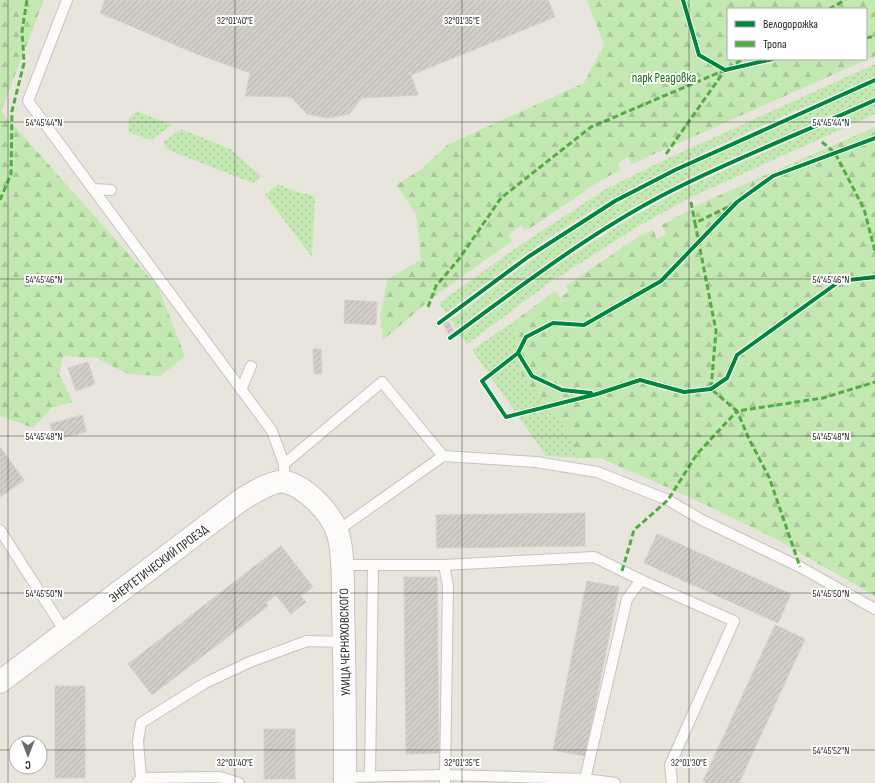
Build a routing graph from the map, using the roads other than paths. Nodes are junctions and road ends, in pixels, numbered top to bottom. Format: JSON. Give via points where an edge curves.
{"nodes":[{"id":1,"x":67,"y":0,"type":"edge"},
{"id":2,"x":93,"y":189,"type":"junction"},
{"id":3,"x":111,"y":190,"type":"dead end"},
{"id":4,"x":251,"y":366,"type":"dead end"},
{"id":5,"x":241,"y":390,"type":"junction"},
{"id":6,"x":442,"y":456,"type":"junction"},
{"id":7,"x":284,"y":473,"type":"junction"},
{"id":8,"x":0,"y":530,"type":"edge"},
{"id":9,"x":337,"y":531,"type":"junction"},
{"id":10,"x":342,"y":565,"type":"junction"},
{"id":11,"x":373,"y":565,"type":"junction"},
{"id":12,"x":444,"y":565,"type":"junction"},
{"id":13,"x":641,"y":580,"type":"junction"},
{"id":14,"x":875,"y":609,"type":"edge"},
{"id":15,"x":66,"y":633,"type":"junction"},
{"id":16,"x":344,"y":642,"type":"junction"},
{"id":17,"x":0,"y":682,"type":"edge"},
{"id":18,"x":370,"y":776,"type":"junction"},
{"id":19,"x":585,"y":778,"type":"junction"},
{"id":20,"x":445,"y":779,"type":"edge"},
{"id":21,"x":345,"y":780,"type":"edge"},
{"id":22,"x":515,"y":780,"type":"edge"},
{"id":23,"x":139,"y":781,"type":"edge"},
{"id":24,"x":239,"y":783,"type":"edge"},
{"id":25,"x":614,"y":783,"type":"edge"},
{"id":26,"x":672,"y":783,"type":"edge"}],
"edges":[{"from":1,"to":2,"type":"lane","via":[[28,101]]},
{"from":2,"to":3,"type":"lane"},
{"from":2,"to":5,"type":"lane"},
{"from":4,"to":5,"type":"lane"},
{"from":5,"to":7,"type":"lane","via":[[272,431]]},
{"from":6,"to":7,"type":"lane","via":[[382,382]]},
{"from":6,"to":9,"type":"lane"},
{"from":6,"to":14,"type":"lane","via":[[536,462],[597,472],[668,500],[702,520],[800,567]]},
{"from":7,"to":9,"type":"street","name":"УЛИЦА ЧЕРНЯХОВСКОГО","via":[[321,506]]},
{"from":7,"to":15,"type":"street","name":"ЭНЕРГЕТИЧЕСКИЙ ПРОЕЗД","via":[[241,500]]},
{"from":8,"to":15,"type":"lane"},
{"from":9,"to":10,"type":"street","name":"УЛИЦА ЧЕРНЯХОВСКОГО"},
{"from":10,"to":11,"type":"lane"},
{"from":10,"to":16,"type":"street","name":"УЛИЦА ЧЕРНЯХОВСКОГО"},
{"from":11,"to":12,"type":"lane"},
{"from":11,"to":18,"type":"lane"},
{"from":12,"to":13,"type":"lane","via":[[594,557]]},
{"from":12,"to":20,"type":"lane","via":[[448,586]]},
{"from":13,"to":19,"type":"lane","via":[[627,599]]},
{"from":13,"to":26,"type":"lane","via":[[734,621],[670,765]]},
{"from":15,"to":17,"type":"street","name":"ЭНЕРГЕТИЧЕСКИЙ ПРОЕЗД"},
{"from":16,"to":21,"type":"street","name":"УЛИЦА ЧЕРНЯХОВСКОГО"},
{"from":16,"to":23,"type":"lane","via":[[307,641],[250,662],[205,683],[141,723],[138,741]]},
{"from":18,"to":20,"type":"lane"},
{"from":18,"to":21,"type":"lane"},
{"from":19,"to":22,"type":"lane"},
{"from":19,"to":25,"type":"lane"},
{"from":20,"to":22,"type":"lane"},
{"from":23,"to":24,"type":"lane","via":[[220,777]]}]}
